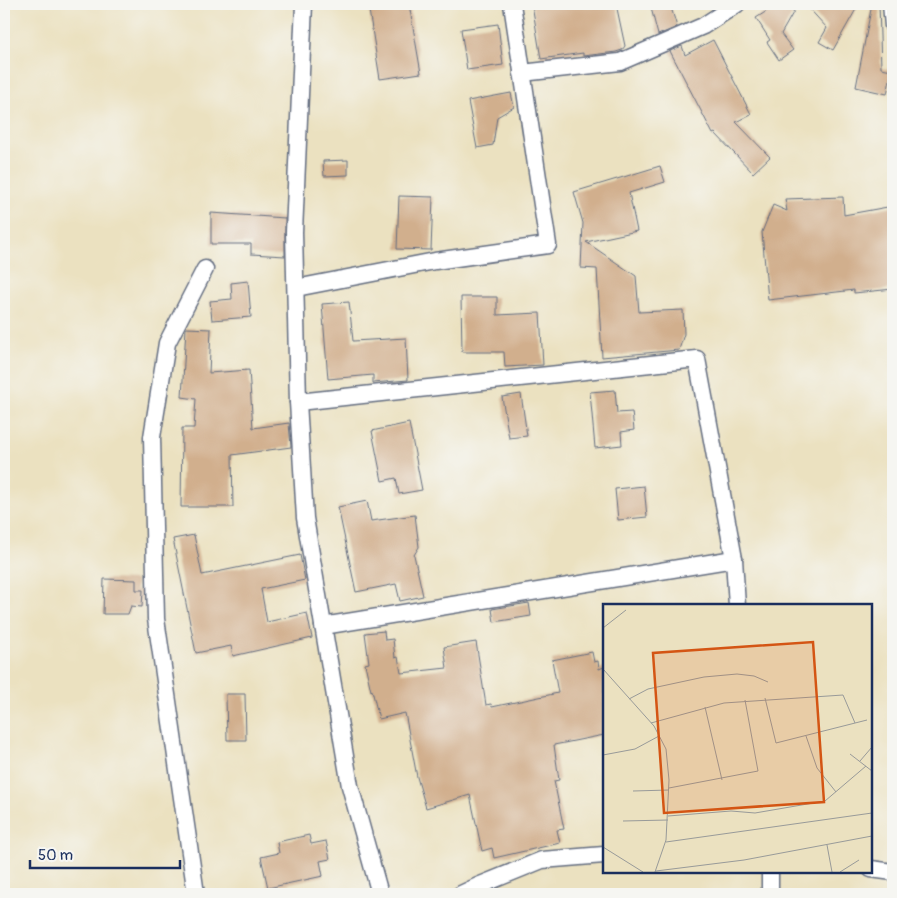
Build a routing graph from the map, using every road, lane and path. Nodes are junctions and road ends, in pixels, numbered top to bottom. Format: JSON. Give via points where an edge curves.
{"nodes":[{"id":1,"x":304,"y":4,"type":"edge"},
{"id":2,"x":512,"y":4,"type":"edge"},
{"id":3,"x":737,"y":4,"type":"edge"},
{"id":4,"x":891,"y":4,"type":"edge"},
{"id":5,"x":893,"y":26,"type":"edge"},
{"id":6,"x":522,"y":73,"type":"junction"},
{"id":7,"x":205,"y":269,"type":"dead end"},
{"id":8,"x":296,"y":288,"type":"junction"},
{"id":9,"x":298,"y":402,"type":"junction"},
{"id":10,"x":734,"y":560,"type":"junction"},
{"id":11,"x":737,"y":604,"type":"edge"},
{"id":12,"x":324,"y":626,"type":"junction"},
{"id":13,"x":603,"y":855,"type":"edge"},
{"id":14,"x":872,"y":869,"type":"edge"},
{"id":15,"x":893,"y":872,"type":"edge"},
{"id":16,"x":770,"y":873,"type":"edge"},
{"id":17,"x":196,"y":894,"type":"edge"},
{"id":18,"x":380,"y":894,"type":"edge"},
{"id":19,"x":464,"y":894,"type":"edge"},
{"id":20,"x":770,"y":894,"type":"edge"}],
"edges":[{"from":1,"to":8,"type":"street","via":[[294,232]]},
{"from":2,"to":6,"type":"street"},
{"from":3,"to":6,"type":"street","via":[[703,26],[620,62]]},
{"from":4,"to":5,"type":"street"},
{"from":6,"to":8,"type":"street","via":[[548,245],[435,261]]},
{"from":7,"to":17,"type":"street","via":[[167,343],[152,437],[156,619]]},
{"from":8,"to":9,"type":"street"},
{"from":9,"to":10,"type":"street","via":[[697,359]]},
{"from":9,"to":12,"type":"street","via":[[305,518]]},
{"from":10,"to":11,"type":"street"},
{"from":10,"to":12,"type":"street"},
{"from":12,"to":18,"type":"street","via":[[350,786]]},
{"from":13,"to":19,"type":"street","via":[[542,860]]},
{"from":14,"to":15,"type":"street"},
{"from":16,"to":20,"type":"street"}]}
